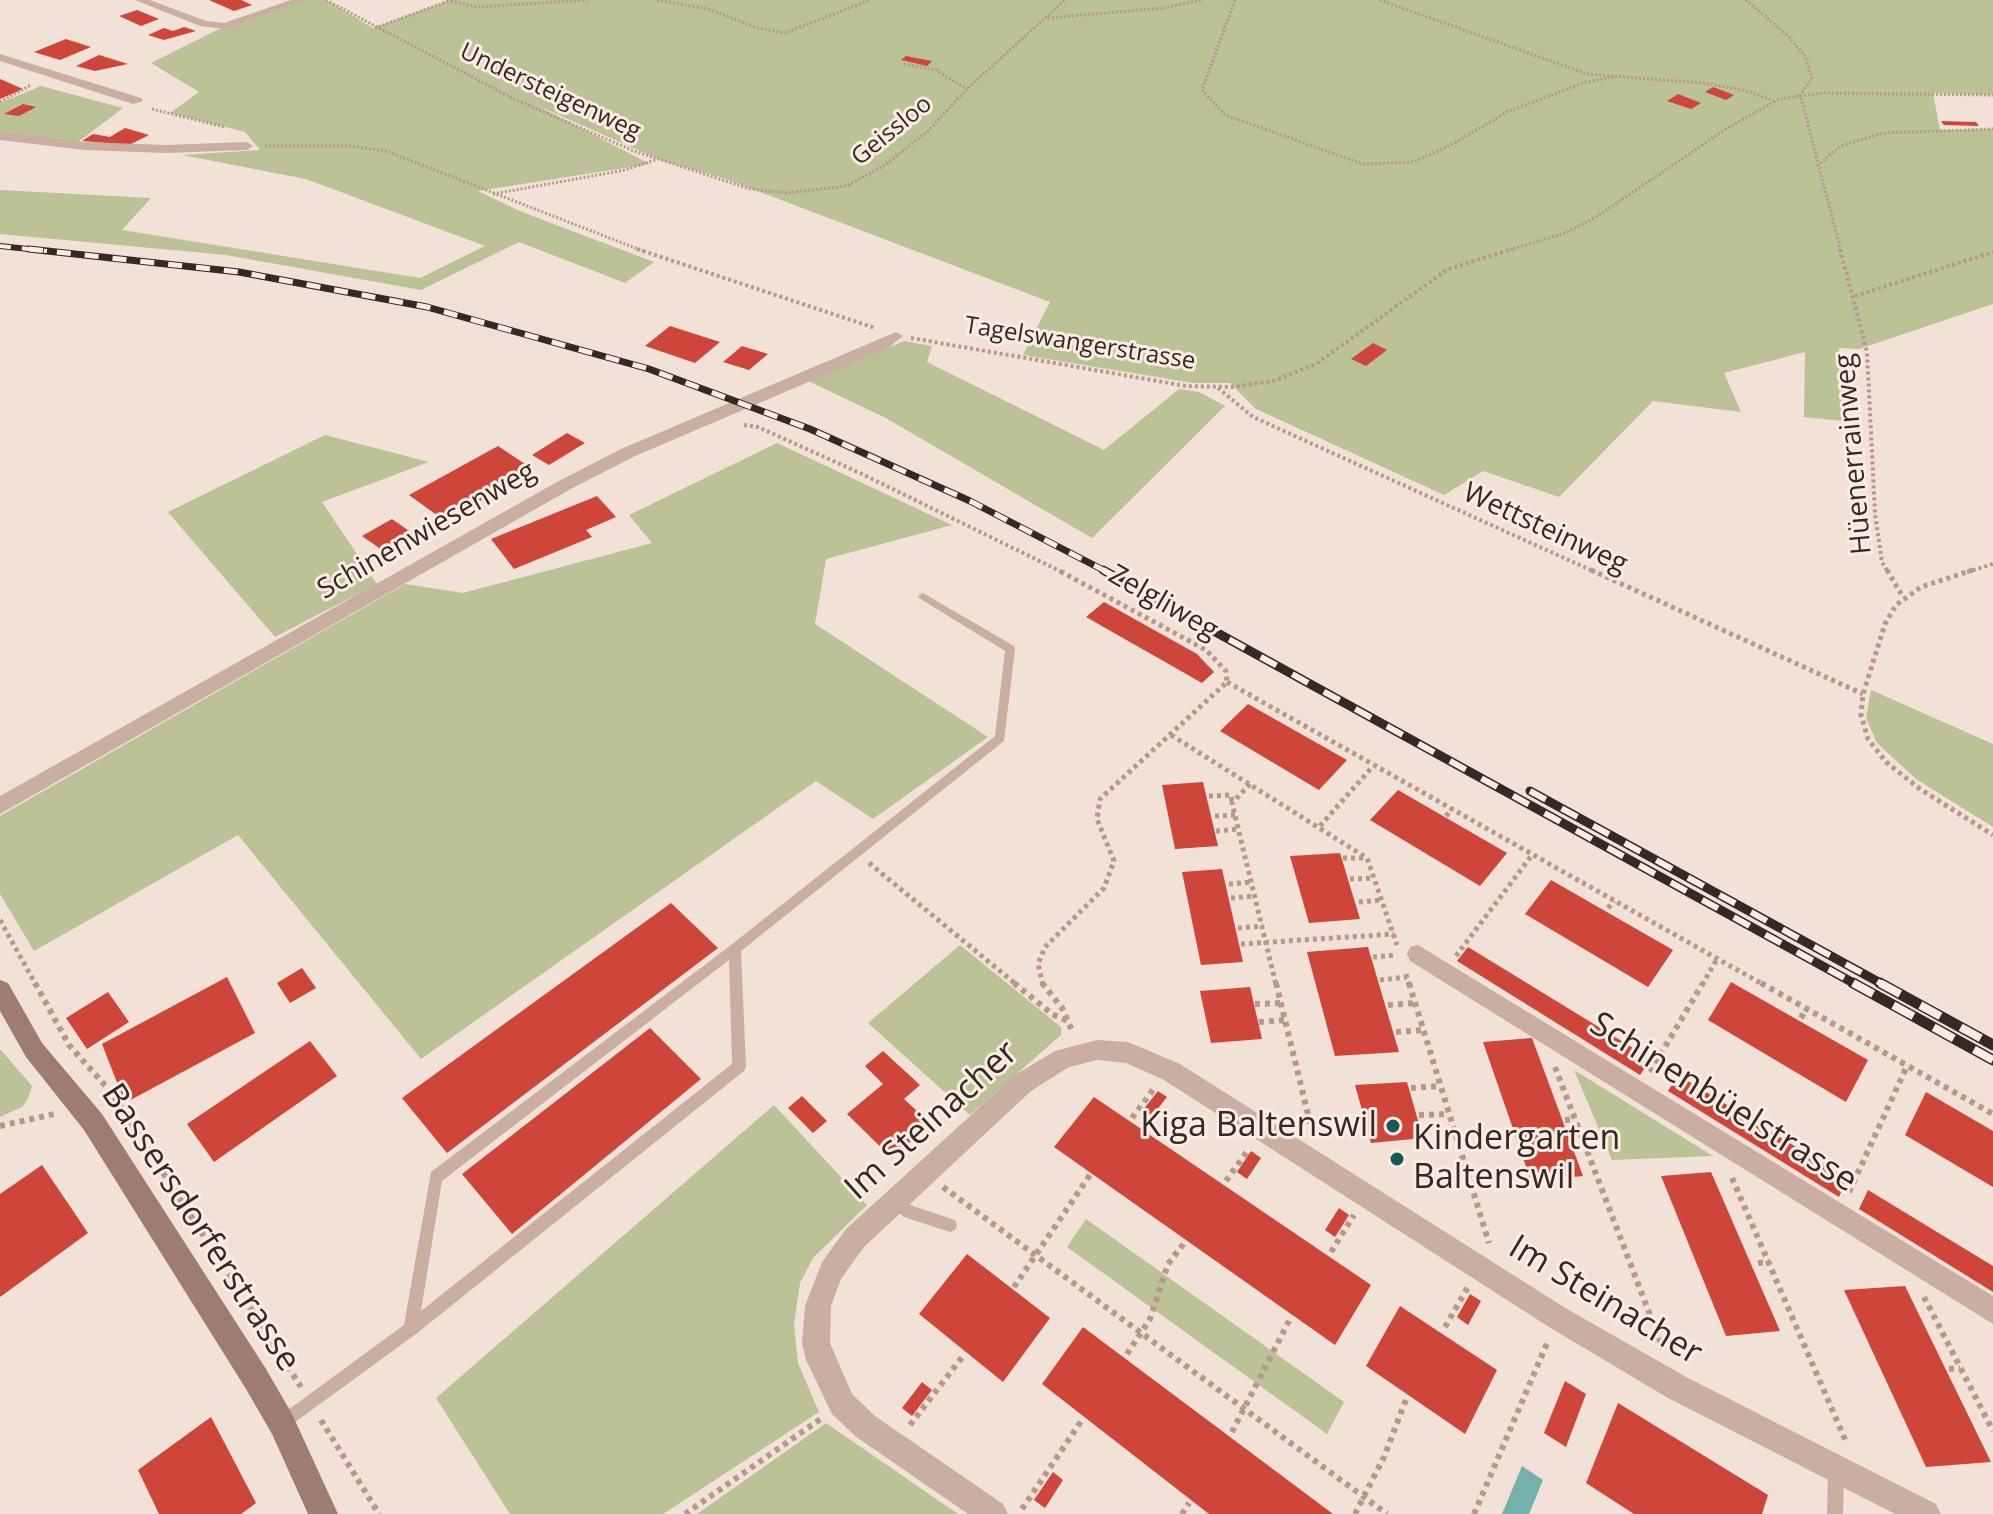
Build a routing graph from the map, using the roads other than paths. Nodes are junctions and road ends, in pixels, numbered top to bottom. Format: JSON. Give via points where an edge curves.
{"nodes":[{"id":1,"x":140,"y":0,"type":"edge"},
{"id":2,"x":301,"y":0,"type":"edge"},
{"id":3,"x":0,"y":57,"type":"edge"},
{"id":4,"x":137,"y":101,"type":"road end"},
{"id":5,"x":0,"y":136,"type":"edge"},
{"id":6,"x":247,"y":146,"type":"road end"},
{"id":7,"x":896,"y":336,"type":"road end"},
{"id":8,"x":923,"y":596,"type":"dead end"},
{"id":9,"x":0,"y":806,"type":"edge"},
{"id":10,"x":735,"y":949,"type":"junction"},
{"id":11,"x":1409,"y":954,"type":"road end"},
{"id":12,"x":0,"y":990,"type":"edge"},
{"id":13,"x":895,"y":1201,"type":"junction"},
{"id":14,"x":950,"y":1225,"type":"dead end"},
{"id":15,"x":1993,"y":1311,"type":"edge"},
{"id":16,"x":411,"y":1329,"type":"junction"},
{"id":17,"x":282,"y":1424,"type":"junction"},
{"id":18,"x":1836,"y":1470,"type":"junction"},
{"id":19,"x":323,"y":1514,"type":"edge"},
{"id":20,"x":993,"y":1514,"type":"edge"},
{"id":21,"x":1835,"y":1514,"type":"edge"},
{"id":22,"x":1926,"y":1514,"type":"edge"}],
"edges":[{"from":1,"to":2,"type":"street","via":[[204,24],[225,26]]},
{"from":3,"to":4,"type":"street"},
{"from":5,"to":6,"type":"street","via":[[84,146]]},
{"from":7,"to":9,"type":"street","name":"Schinenwiesenweg","via":[[563,486]]},
{"from":8,"to":10,"type":"lane","via":[[1010,649],[1000,738]]},
{"from":10,"to":16,"type":"lane","via":[[436,1177]]},
{"from":10,"to":16,"type":"lane","via":[[739,1067]]},
{"from":11,"to":15,"type":"street","name":"Schinenbüelstrasse","via":[[1445,971]]},
{"from":12,"to":17,"type":"main road","name":"Bassersdorferstrasse","via":[[34,1050],[93,1122]]},
{"from":13,"to":14,"type":"lane","via":[[909,1212]]},
{"from":13,"to":18,"type":"street","name":"Im Steinacher","via":[[1036,1072],[1080,1053],[1113,1050],[1155,1063],[1558,1318]]},
{"from":13,"to":20,"type":"street","name":"Im Steinacher","via":[[843,1253],[823,1287],[818,1352],[842,1404],[865,1426]]},
{"from":16,"to":17,"type":"lane"},
{"from":17,"to":19,"type":"main road","name":"Bassersdorferstrasse"},
{"from":18,"to":21,"type":"lane"},
{"from":18,"to":22,"type":"street","name":"Im Steinacher"}]}
